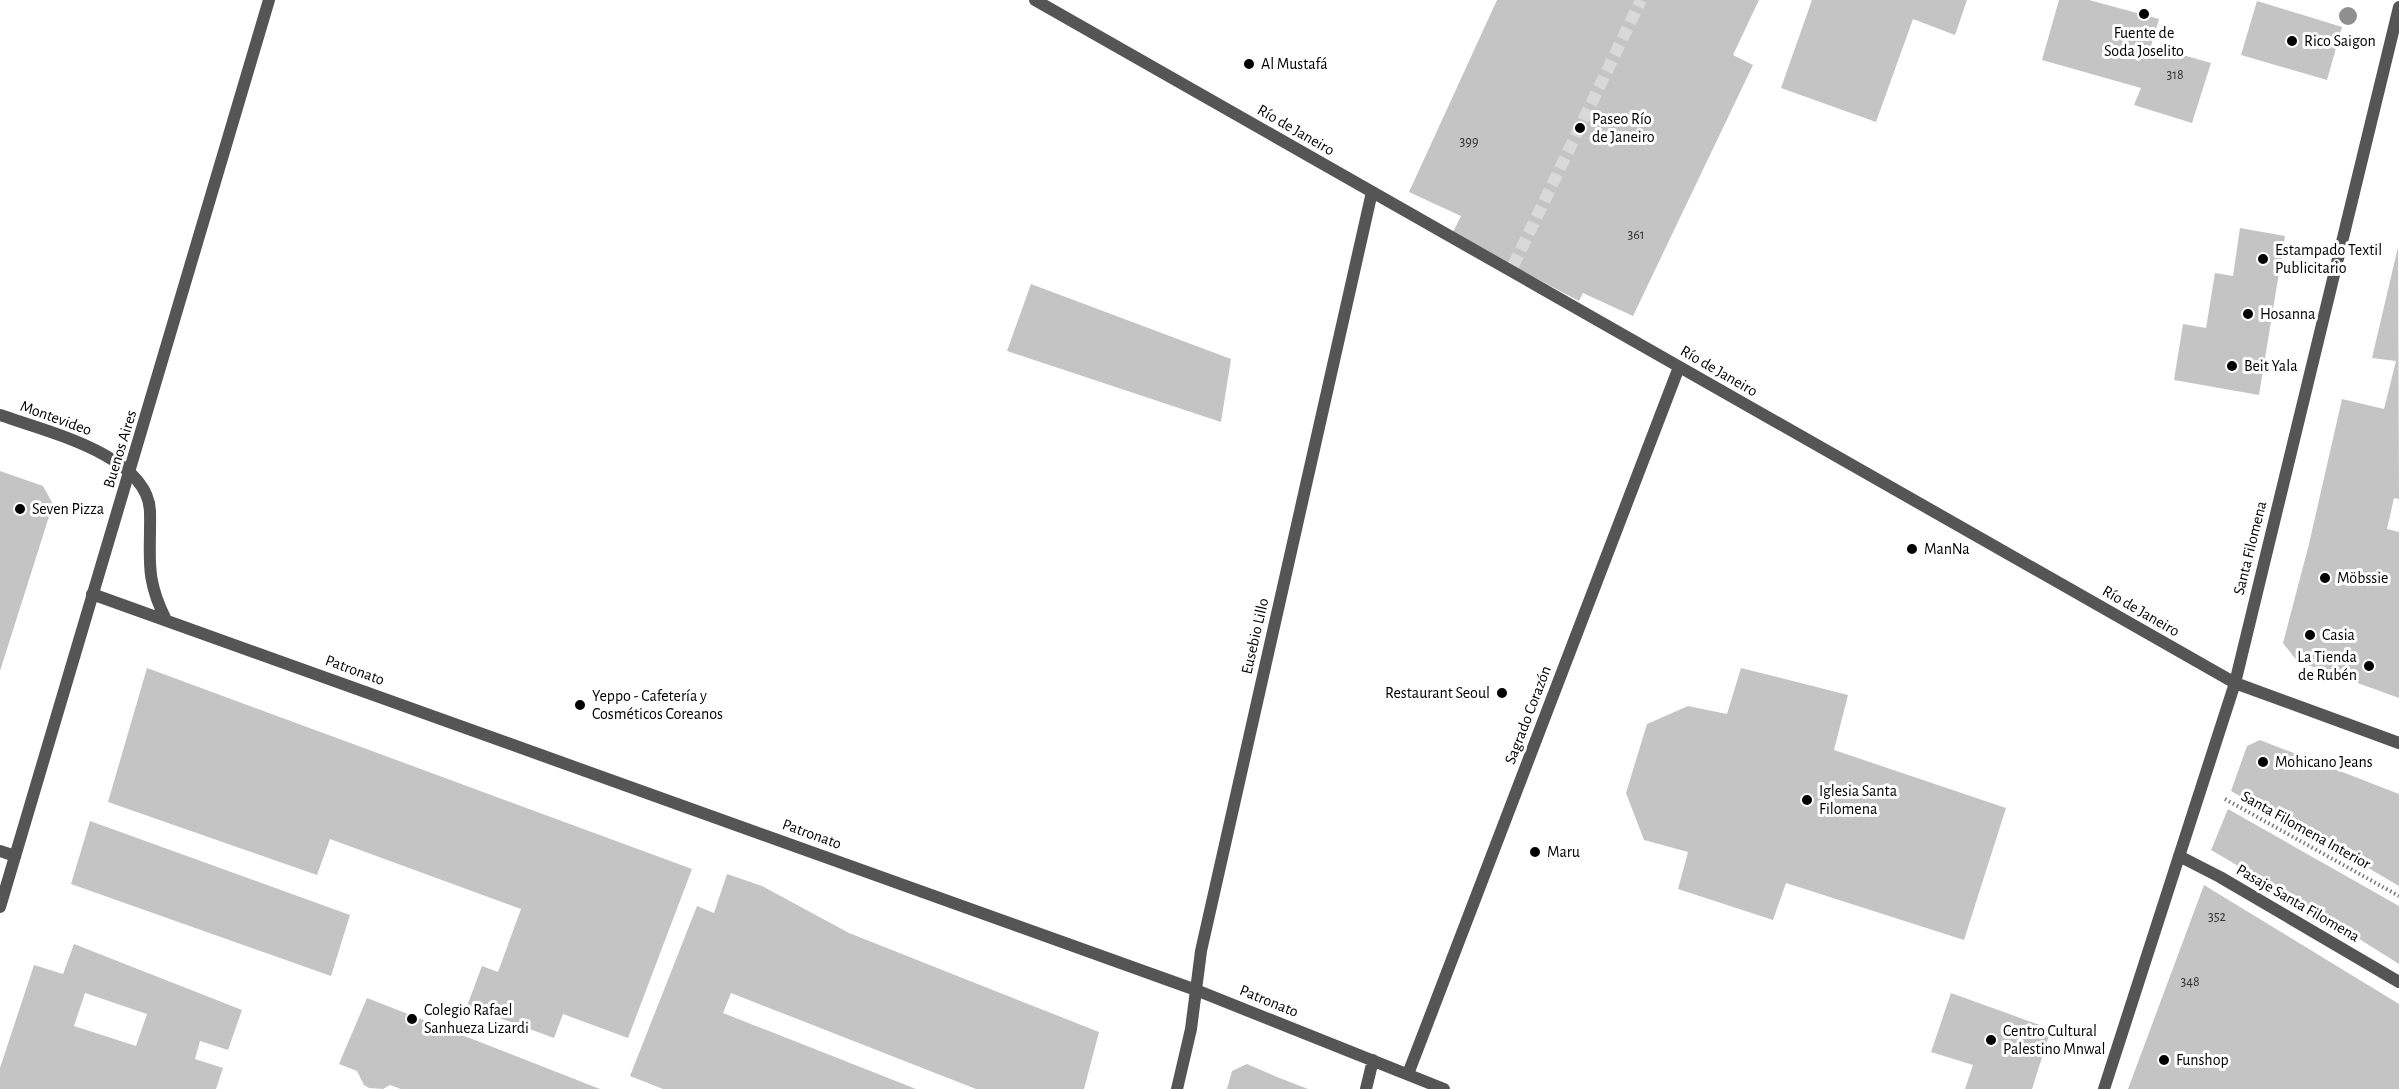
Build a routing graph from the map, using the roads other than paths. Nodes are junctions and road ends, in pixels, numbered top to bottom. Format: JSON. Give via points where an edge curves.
{"nodes":[{"id":1,"x":269,"y":0,"type":"edge"},
{"id":2,"x":1035,"y":0,"type":"edge"},
{"id":3,"x":2399,"y":7,"type":"edge"},
{"id":4,"x":1372,"y":192,"type":"junction"},
{"id":5,"x":1679,"y":367,"type":"junction"},
{"id":6,"x":0,"y":415,"type":"edge"},
{"id":7,"x":131,"y":471,"type":"junction"},
{"id":8,"x":92,"y":594,"type":"junction"},
{"id":9,"x":166,"y":620,"type":"junction"},
{"id":10,"x":2235,"y":683,"type":"junction"},
{"id":11,"x":2399,"y":742,"type":"edge"},
{"id":12,"x":0,"y":851,"type":"edge"},
{"id":13,"x":15,"y":856,"type":"junction"},
{"id":14,"x":2179,"y":856,"type":"junction"},
{"id":15,"x":0,"y":907,"type":"edge"},
{"id":16,"x":2399,"y":981,"type":"edge"},
{"id":17,"x":1196,"y":990,"type":"junction"},
{"id":18,"x":1373,"y":1060,"type":"junction"},
{"id":19,"x":1408,"y":1074,"type":"junction"},
{"id":20,"x":1177,"y":1089,"type":"edge"},
{"id":21,"x":1366,"y":1089,"type":"edge"},
{"id":22,"x":1444,"y":1089,"type":"edge"},
{"id":23,"x":2104,"y":1089,"type":"edge"}],
"edges":[{"from":1,"to":7,"type":"street","name":"Buenos Aires"},
{"from":2,"to":4,"type":"street","name":"Río de Janeiro"},
{"from":3,"to":10,"type":"street","name":"Santa Filomena"},
{"from":4,"to":5,"type":"street","name":"Río de Janeiro"},
{"from":4,"to":17,"type":"street","name":"Eusebio Lillo","via":[[1201,951]]},
{"from":5,"to":10,"type":"street","name":"Río de Janeiro"},
{"from":5,"to":19,"type":"street","name":"Sagrado Corazón"},
{"from":6,"to":7,"type":"street","name":"Montevideo","via":[[107,455]]},
{"from":7,"to":8,"type":"street","name":"Buenos Aires"},
{"from":7,"to":9,"type":"street","via":[[147,495],[150,578]]},
{"from":8,"to":9,"type":"street","name":"Patronato"},
{"from":8,"to":13,"type":"street","name":"Buenos Aires"},
{"from":9,"to":17,"type":"street","name":"Patronato"},
{"from":10,"to":11,"type":"street","name":"Río de Janeiro"},
{"from":10,"to":14,"type":"street","name":"Santa Filomena"},
{"from":12,"to":13,"type":"street"},
{"from":13,"to":15,"type":"street","name":"Buenos Aires"},
{"from":14,"to":16,"type":"street","name":"Pasaje Santa Filomena"},
{"from":14,"to":23,"type":"street","name":"Santa Filomena"},
{"from":17,"to":18,"type":"street","name":"Patronato"},
{"from":17,"to":20,"type":"street","name":"Eusebio Lillo"},
{"from":18,"to":19,"type":"street","name":"Patronato"},
{"from":18,"to":21,"type":"street"},
{"from":19,"to":22,"type":"street","name":"Patronato"}]}
